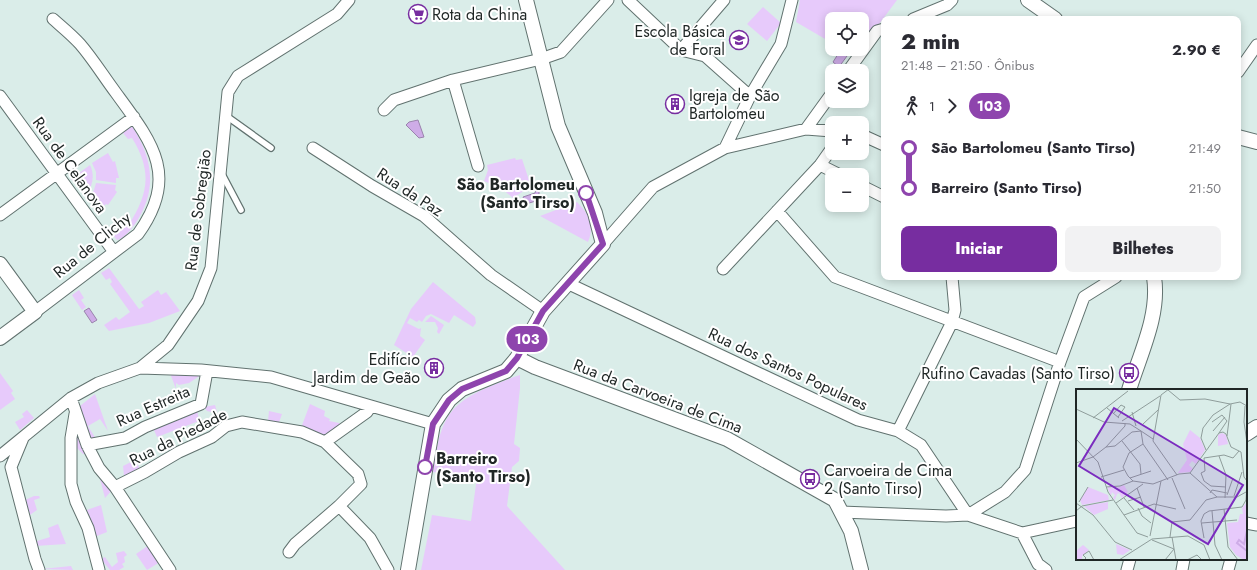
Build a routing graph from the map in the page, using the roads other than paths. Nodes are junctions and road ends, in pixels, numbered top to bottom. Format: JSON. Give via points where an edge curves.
{"nodes":[{"id":1,"x":349,"y":0,"type":"edge"},
{"id":2,"x":526,"y":0,"type":"edge"},
{"id":3,"x":608,"y":0,"type":"edge"},
{"id":4,"x":628,"y":0,"type":"edge"},
{"id":5,"x":724,"y":0,"type":"edge"},
{"id":6,"x":792,"y":0,"type":"edge"},
{"id":7,"x":952,"y":0,"type":"edge"},
{"id":8,"x":1034,"y":3,"type":"edge"},
{"id":9,"x":920,"y":16,"type":"edge"},
{"id":10,"x":1050,"y":16,"type":"edge"},
{"id":11,"x":53,"y":19,"type":"dead end"},
{"id":12,"x":881,"y":29,"type":"edge"},
{"id":13,"x":1257,"y":45,"type":"edge"},
{"id":14,"x":681,"y":50,"type":"junction"},
{"id":15,"x":541,"y":59,"type":"junction"},
{"id":16,"x":853,"y":64,"type":"edge"},
{"id":17,"x":1241,"y":68,"type":"edge"},
{"id":18,"x":453,"y":80,"type":"junction"},
{"id":19,"x":0,"y":96,"type":"edge"},
{"id":20,"x":750,"y":96,"type":"junction"},
{"id":21,"x":825,"y":103,"type":"edge"},
{"id":22,"x":384,"y":110,"type":"dead end"},
{"id":23,"x":225,"y":115,"type":"junction"},
{"id":24,"x":134,"y":117,"type":"junction"},
{"id":25,"x":806,"y":129,"type":"junction"},
{"id":26,"x":825,"y":130,"type":"edge"},
{"id":27,"x":869,"y":138,"type":"edge"},
{"id":28,"x":1241,"y":138,"type":"edge"},
{"id":29,"x":1257,"y":142,"type":"edge"},
{"id":30,"x":881,"y":144,"type":"edge"},
{"id":31,"x":271,"y":148,"type":"dead end"},
{"id":32,"x":313,"y":148,"type":"dead end"},
{"id":33,"x":725,"y":148,"type":"junction"},
{"id":34,"x":825,"y":158,"type":"edge"},
{"id":35,"x":820,"y":165,"type":"junction"},
{"id":36,"x":478,"y":166,"type":"dead end"},
{"id":37,"x":826,"y":168,"type":"edge"},
{"id":38,"x":220,"y":170,"type":"junction"},
{"id":39,"x":57,"y":174,"type":"junction"},
{"id":40,"x":869,"y":190,"type":"edge"},
{"id":41,"x":881,"y":196,"type":"edge"},
{"id":42,"x":241,"y":210,"type":"dead end"},
{"id":43,"x":777,"y":211,"type":"junction"},
{"id":44,"x":0,"y":215,"type":"edge"},
{"id":45,"x":603,"y":244,"type":"junction"},
{"id":46,"x":114,"y":252,"type":"junction"},
{"id":47,"x":0,"y":264,"type":"edge"},
{"id":48,"x":724,"y":269,"type":"dead end"},
{"id":49,"x":952,"y":280,"type":"edge"},
{"id":50,"x":1111,"y":280,"type":"edge"},
{"id":51,"x":1155,"y":280,"type":"edge"},
{"id":52,"x":566,"y":283,"type":"junction"},
{"id":53,"x":543,"y":311,"type":"junction"},
{"id":54,"x":35,"y":312,"type":"junction"},
{"id":55,"x":952,"y":322,"type":"junction"},
{"id":56,"x":0,"y":338,"type":"edge"},
{"id":57,"x":517,"y":358,"type":"junction"},
{"id":58,"x":1060,"y":362,"type":"junction"},
{"id":59,"x":140,"y":368,"type":"junction"},
{"id":60,"x":207,"y":371,"type":"junction"},
{"id":61,"x":1129,"y":389,"type":"edge"},
{"id":62,"x":71,"y":398,"type":"junction"},
{"id":63,"x":371,"y":406,"type":"junction"},
{"id":64,"x":75,"y":412,"type":"junction"},
{"id":65,"x":433,"y":424,"type":"junction"},
{"id":66,"x":1257,"y":427,"type":"edge"},
{"id":67,"x":898,"y":430,"type":"junction"},
{"id":68,"x":1247,"y":433,"type":"edge"},
{"id":69,"x":24,"y":436,"type":"junction"},
{"id":70,"x":325,"y":442,"type":"junction"},
{"id":71,"x":87,"y":445,"type":"junction"},
{"id":72,"x":0,"y":456,"type":"edge"},
{"id":73,"x":115,"y":487,"type":"junction"},
{"id":74,"x":339,"y":506,"type":"junction"},
{"id":75,"x":841,"y":512,"type":"junction"},
{"id":76,"x":968,"y":515,"type":"junction"},
{"id":77,"x":1076,"y":521,"type":"edge"},
{"id":78,"x":1247,"y":523,"type":"edge"},
{"id":79,"x":1257,"y":525,"type":"edge"},
{"id":80,"x":1022,"y":532,"type":"junction"},
{"id":81,"x":289,"y":552,"type":"dead end"},
{"id":82,"x":1130,"y":560,"type":"edge"},
{"id":83,"x":1184,"y":560,"type":"edge"},
{"id":84,"x":1230,"y":560,"type":"edge"},
{"id":85,"x":39,"y":570,"type":"edge"},
{"id":86,"x":100,"y":570,"type":"edge"},
{"id":87,"x":170,"y":570,"type":"edge"},
{"id":88,"x":388,"y":570,"type":"edge"},
{"id":89,"x":408,"y":570,"type":"edge"},
{"id":90,"x":861,"y":570,"type":"edge"},
{"id":91,"x":1046,"y":570,"type":"edge"},
{"id":92,"x":1127,"y":570,"type":"edge"},
{"id":93,"x":1182,"y":570,"type":"edge"},
{"id":94,"x":1228,"y":570,"type":"edge"}],
"edges":[{"from":1,"to":23,"type":"street","name":"Rua de Sobregião","via":[[337,14],[238,76],[228,92]]},
{"from":2,"to":15,"type":"street"},
{"from":3,"to":15,"type":"street","via":[[561,52]]},
{"from":4,"to":14,"type":"street"},
{"from":5,"to":14,"type":"street"},
{"from":6,"to":20,"type":"street","via":[[781,44]]},
{"from":7,"to":9,"type":"street","via":[[947,5]]},
{"from":8,"to":10,"type":"street"},
{"from":11,"to":24,"type":"street","name":"Rua de Clichy","via":[[79,43]]},
{"from":12,"to":16,"type":"street","via":[[877,31]]},
{"from":13,"to":17,"type":"street"},
{"from":14,"to":20,"type":"street","via":[[705,56]]},
{"from":15,"to":18,"type":"street"},
{"from":15,"to":45,"type":"street","via":[[558,126],[594,214]]},
{"from":18,"to":22,"type":"street","via":[[394,100]]},
{"from":18,"to":36,"type":"street"},
{"from":19,"to":39,"type":"street","name":"Rua de Celanova"},
{"from":20,"to":33,"type":"street"},
{"from":21,"to":25,"type":"street"},
{"from":23,"to":31,"type":"lane"},
{"from":23,"to":38,"type":"street","name":"Rua de Sobregião"},
{"from":24,"to":39,"type":"street"},
{"from":24,"to":46,"type":"street","name":"Rua de Clichy","via":[[146,135],[157,163],[157,194],[146,224],[138,234]]},
{"from":25,"to":26,"type":"street"},
{"from":25,"to":33,"type":"street"},
{"from":27,"to":30,"type":"street"},
{"from":28,"to":29,"type":"street"},
{"from":32,"to":53,"type":"street","name":"Rua da Paz","via":[[424,216],[491,275]]},
{"from":33,"to":45,"type":"street","via":[[653,187]]},
{"from":34,"to":35,"type":"street"},
{"from":35,"to":37,"type":"street"},
{"from":35,"to":43,"type":"street"},
{"from":38,"to":42,"type":"lane"},
{"from":38,"to":59,"type":"street","name":"Rua de Sobregião","via":[[211,268],[198,301],[168,345]]},
{"from":39,"to":44,"type":"street"},
{"from":39,"to":46,"type":"street","name":"Rua de Celanova"},
{"from":40,"to":41,"type":"street"},
{"from":43,"to":48,"type":"street"},
{"from":43,"to":55,"type":"street","via":[[835,277]]},
{"from":45,"to":52,"type":"street"},
{"from":46,"to":54,"type":"street","name":"Rua de Clichy"},
{"from":47,"to":54,"type":"street"},
{"from":49,"to":55,"type":"street","via":[[955,310]]},
{"from":50,"to":58,"type":"street","via":[[1084,297]]},
{"from":51,"to":61,"type":"street","via":[[1157,294],[1150,326]]},
{"from":52,"to":53,"type":"street"},
{"from":52,"to":67,"type":"street","name":"Rua dos Santos Populares","via":[[858,420]]},
{"from":53,"to":57,"type":"street"},
{"from":54,"to":56,"type":"street","name":"Rua de Clichy"},
{"from":55,"to":58,"type":"street"},
{"from":55,"to":67,"type":"street"},
{"from":57,"to":65,"type":"street","via":[[506,371],[462,389],[449,400]]},
{"from":57,"to":75,"type":"street","name":"Rua da Carvoeira de Cima","via":[[727,439],[835,500]]},
{"from":58,"to":76,"type":"street","via":[[1025,470],[1005,492]]},
{"from":59,"to":60,"type":"street"},
{"from":59,"to":62,"type":"street","name":"Rua de Sobregião","via":[[98,383]]},
{"from":60,"to":63,"type":"street","via":[[272,377]]},
{"from":60,"to":71,"type":"street","name":"Rua Estreita","via":[[201,404],[124,438]]},
{"from":62,"to":64,"type":"street"},
{"from":62,"to":69,"type":"street","name":"Rua de Sobregião"},
{"from":63,"to":65,"type":"street"},
{"from":63,"to":70,"type":"street","via":[[367,412]]},
{"from":64,"to":71,"type":"street"},
{"from":64,"to":86,"type":"street","via":[[71,438],[71,484],[88,528]]},
{"from":65,"to":89,"type":"street"},
{"from":66,"to":68,"type":"street"},
{"from":67,"to":76,"type":"street","name":"Rua dos Santos Populares","via":[[921,445]]},
{"from":69,"to":72,"type":"street","name":"Rua de Sobregião"},
{"from":69,"to":85,"type":"street","via":[[11,467]]},
{"from":70,"to":73,"type":"street","name":"Rua da Piedade","via":[[302,432],[242,422],[226,426],[212,437]]},
{"from":70,"to":74,"type":"street","name":"Rua da Piedade","via":[[358,474],[361,484]]},
{"from":71,"to":73,"type":"street","via":[[99,468]]},
{"from":73,"to":87,"type":"street"},
{"from":74,"to":81,"type":"street"},
{"from":74,"to":88,"type":"street","via":[[370,538]]},
{"from":75,"to":76,"type":"street"},
{"from":75,"to":90,"type":"street","name":"Rua da Carvoeira de Cima","via":[[851,532]]},
{"from":76,"to":80,"type":"street"},
{"from":77,"to":80,"type":"street"},
{"from":78,"to":79,"type":"street"},
{"from":80,"to":91,"type":"street","via":[[1038,564]]},
{"from":82,"to":92,"type":"street"},
{"from":83,"to":93,"type":"street"},
{"from":84,"to":94,"type":"street"}]}
